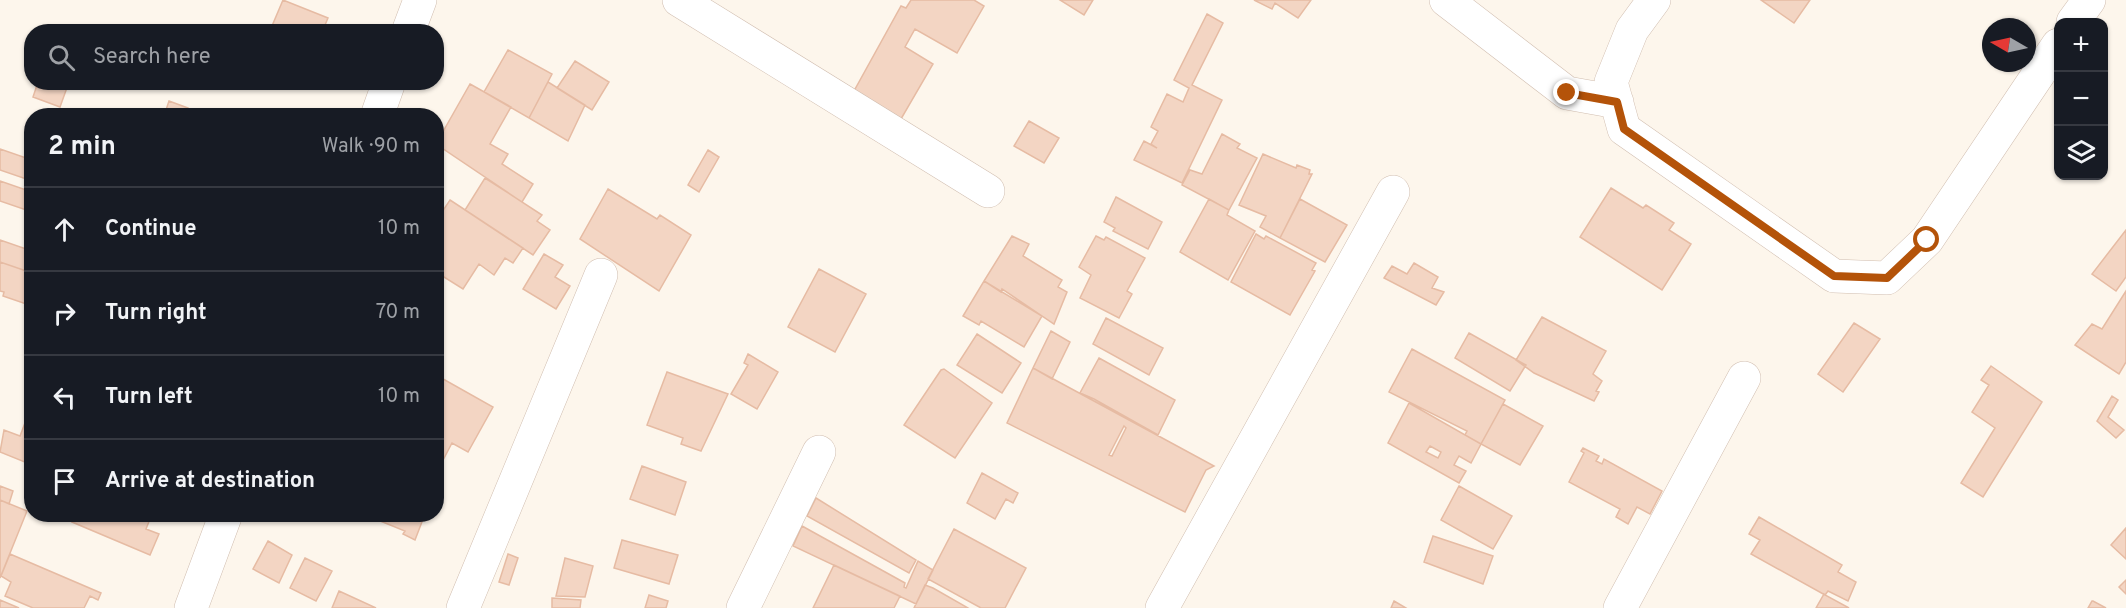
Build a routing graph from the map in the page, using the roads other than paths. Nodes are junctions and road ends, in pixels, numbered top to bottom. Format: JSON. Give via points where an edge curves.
{"nodes":[{"id":1,"x":420,"y":0,"type":"edge"},
{"id":2,"x":679,"y":0,"type":"edge"},
{"id":3,"x":1446,"y":0,"type":"edge"},
{"id":4,"x":1654,"y":0,"type":"edge"},
{"id":5,"x":2089,"y":0,"type":"edge"},
{"id":6,"x":2076,"y":18,"type":"edge"},
{"id":7,"x":411,"y":24,"type":"edge"},
{"id":8,"x":2054,"y":51,"type":"edge"},
{"id":9,"x":386,"y":90,"type":"edge"},
{"id":10,"x":1617,"y":102,"type":"junction"},
{"id":11,"x":380,"y":108,"type":"edge"},
{"id":12,"x":988,"y":191,"type":"dead end"},
{"id":13,"x":1393,"y":192,"type":"dead end"},
{"id":14,"x":601,"y":275,"type":"dead end"},
{"id":15,"x":1744,"y":378,"type":"dead end"},
{"id":16,"x":819,"y":452,"type":"dead end"},
{"id":17,"x":223,"y":522,"type":"edge"},
{"id":18,"x":191,"y":608,"type":"edge"},
{"id":19,"x":463,"y":608,"type":"edge"},
{"id":20,"x":743,"y":608,"type":"edge"},
{"id":21,"x":1162,"y":608,"type":"edge"},
{"id":22,"x":1620,"y":608,"type":"edge"}],
"edges":[{"from":1,"to":7,"type":"street"},
{"from":2,"to":12,"type":"street"},
{"from":3,"to":10,"type":"street","via":[[1567,93]]},
{"from":4,"to":10,"type":"street","via":[[1632,30],[1611,82]]},
{"from":5,"to":6,"type":"street"},
{"from":8,"to":10,"type":"street","via":[[1927,240],[1887,278],[1834,276],[1624,129]]},
{"from":9,"to":11,"type":"street"},
{"from":13,"to":21,"type":"street"},
{"from":14,"to":19,"type":"street"},
{"from":15,"to":22,"type":"street"},
{"from":16,"to":20,"type":"street"},
{"from":17,"to":18,"type":"street"}]}
